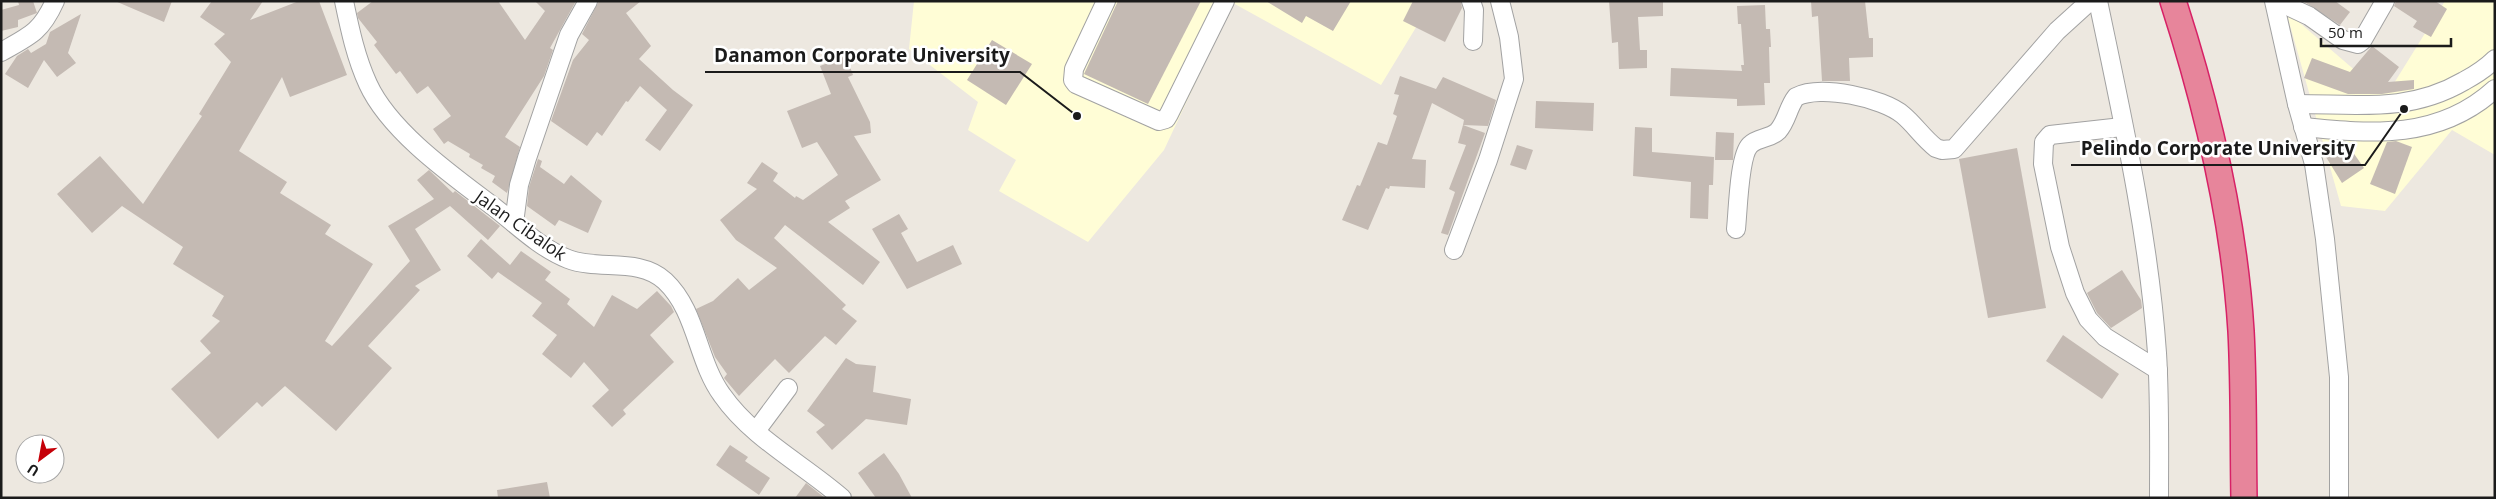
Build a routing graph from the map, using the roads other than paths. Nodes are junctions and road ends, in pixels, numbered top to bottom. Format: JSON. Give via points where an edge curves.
{"nodes":[{"id":1,"x":55,"y":1,"type":"edge"},
{"id":2,"x":344,"y":1,"type":"edge"},
{"id":3,"x":588,"y":1,"type":"edge"},
{"id":4,"x":1106,"y":1,"type":"edge"},
{"id":5,"x":1225,"y":1,"type":"edge"},
{"id":6,"x":1472,"y":1,"type":"edge"},
{"id":7,"x":1500,"y":1,"type":"edge"},
{"id":8,"x":2090,"y":1,"type":"edge"},
{"id":9,"x":2098,"y":1,"type":"edge"},
{"id":10,"x":2173,"y":1,"type":"edge"},
{"id":11,"x":2276,"y":1,"type":"edge"},
{"id":12,"x":2385,"y":1,"type":"edge"},
{"id":13,"x":1473,"y":41,"type":"dead end"},
{"id":14,"x":1,"y":52,"type":"edge"},
{"id":15,"x":2495,"y":58,"type":"edge"},
{"id":16,"x":2495,"y":89,"type":"edge"},
{"id":17,"x":2297,"y":104,"type":"junction"},
{"id":18,"x":2122,"y":127,"type":"junction"},
{"id":19,"x":2303,"y":127,"type":"junction"},
{"id":20,"x":514,"y":223,"type":"junction"},
{"id":21,"x":1736,"y":229,"type":"dead end"},
{"id":22,"x":1454,"y":250,"type":"dead end"},
{"id":23,"x":2158,"y":370,"type":"junction"},
{"id":24,"x":788,"y":388,"type":"dead end"},
{"id":25,"x":756,"y":431,"type":"junction"},
{"id":26,"x":842,"y":498,"type":"edge"},
{"id":27,"x":2159,"y":498,"type":"edge"},
{"id":28,"x":2244,"y":498,"type":"edge"},
{"id":29,"x":2339,"y":498,"type":"edge"}],
"edges":[{"from":1,"to":14,"type":"street","via":[[36,32]]},
{"from":2,"to":20,"type":"street","name":"Jalan Cibalok","via":[[354,48],[375,96],[408,137]]},
{"from":3,"to":20,"type":"street","via":[[569,36],[523,169]]},
{"from":4,"to":5,"type":"street","via":[[1074,70],[1073,80],[1117,104],[1159,121],[1169,114]]},
{"from":6,"to":13,"type":"street"},
{"from":7,"to":22,"type":"street","via":[[1510,37],[1514,79]]},
{"from":8,"to":21,"type":"street","via":[[2057,31],[1954,149],[1936,148],[1903,115],[1882,103],[1831,92],[1812,92],[1796,97],[1778,131],[1749,146],[1744,160]]},
{"from":9,"to":18,"type":"street"},
{"from":10,"to":28,"type":"highway","via":[[2196,72],[2225,200],[2241,332]]},
{"from":11,"to":12,"type":"street","via":[[2309,16],[2343,40],[2358,44]]},
{"from":11,"to":17,"type":"street"},
{"from":15,"to":17,"type":"street","via":[[2449,89],[2412,102],[2374,106]]},
{"from":16,"to":19,"type":"street","via":[[2476,104],[2445,120],[2407,130],[2366,132]]},
{"from":17,"to":19,"type":"street"},
{"from":18,"to":23,"type":"street","via":[[2148,275]]},
{"from":18,"to":23,"type":"street","via":[[2050,135],[2044,142],[2043,164],[2060,247],[2075,293],[2088,318],[2105,337]]},
{"from":19,"to":29,"type":"street","via":[[2314,164],[2325,239],[2338,368]]},
{"from":20,"to":25,"type":"street","name":"Jalan Cibalok","via":[[568,259],[642,269],[664,281],[680,298],[716,388]]},
{"from":23,"to":27,"type":"street"},
{"from":24,"to":25,"type":"street"},
{"from":25,"to":26,"type":"street","name":"Jalan Cibalok"}]}
